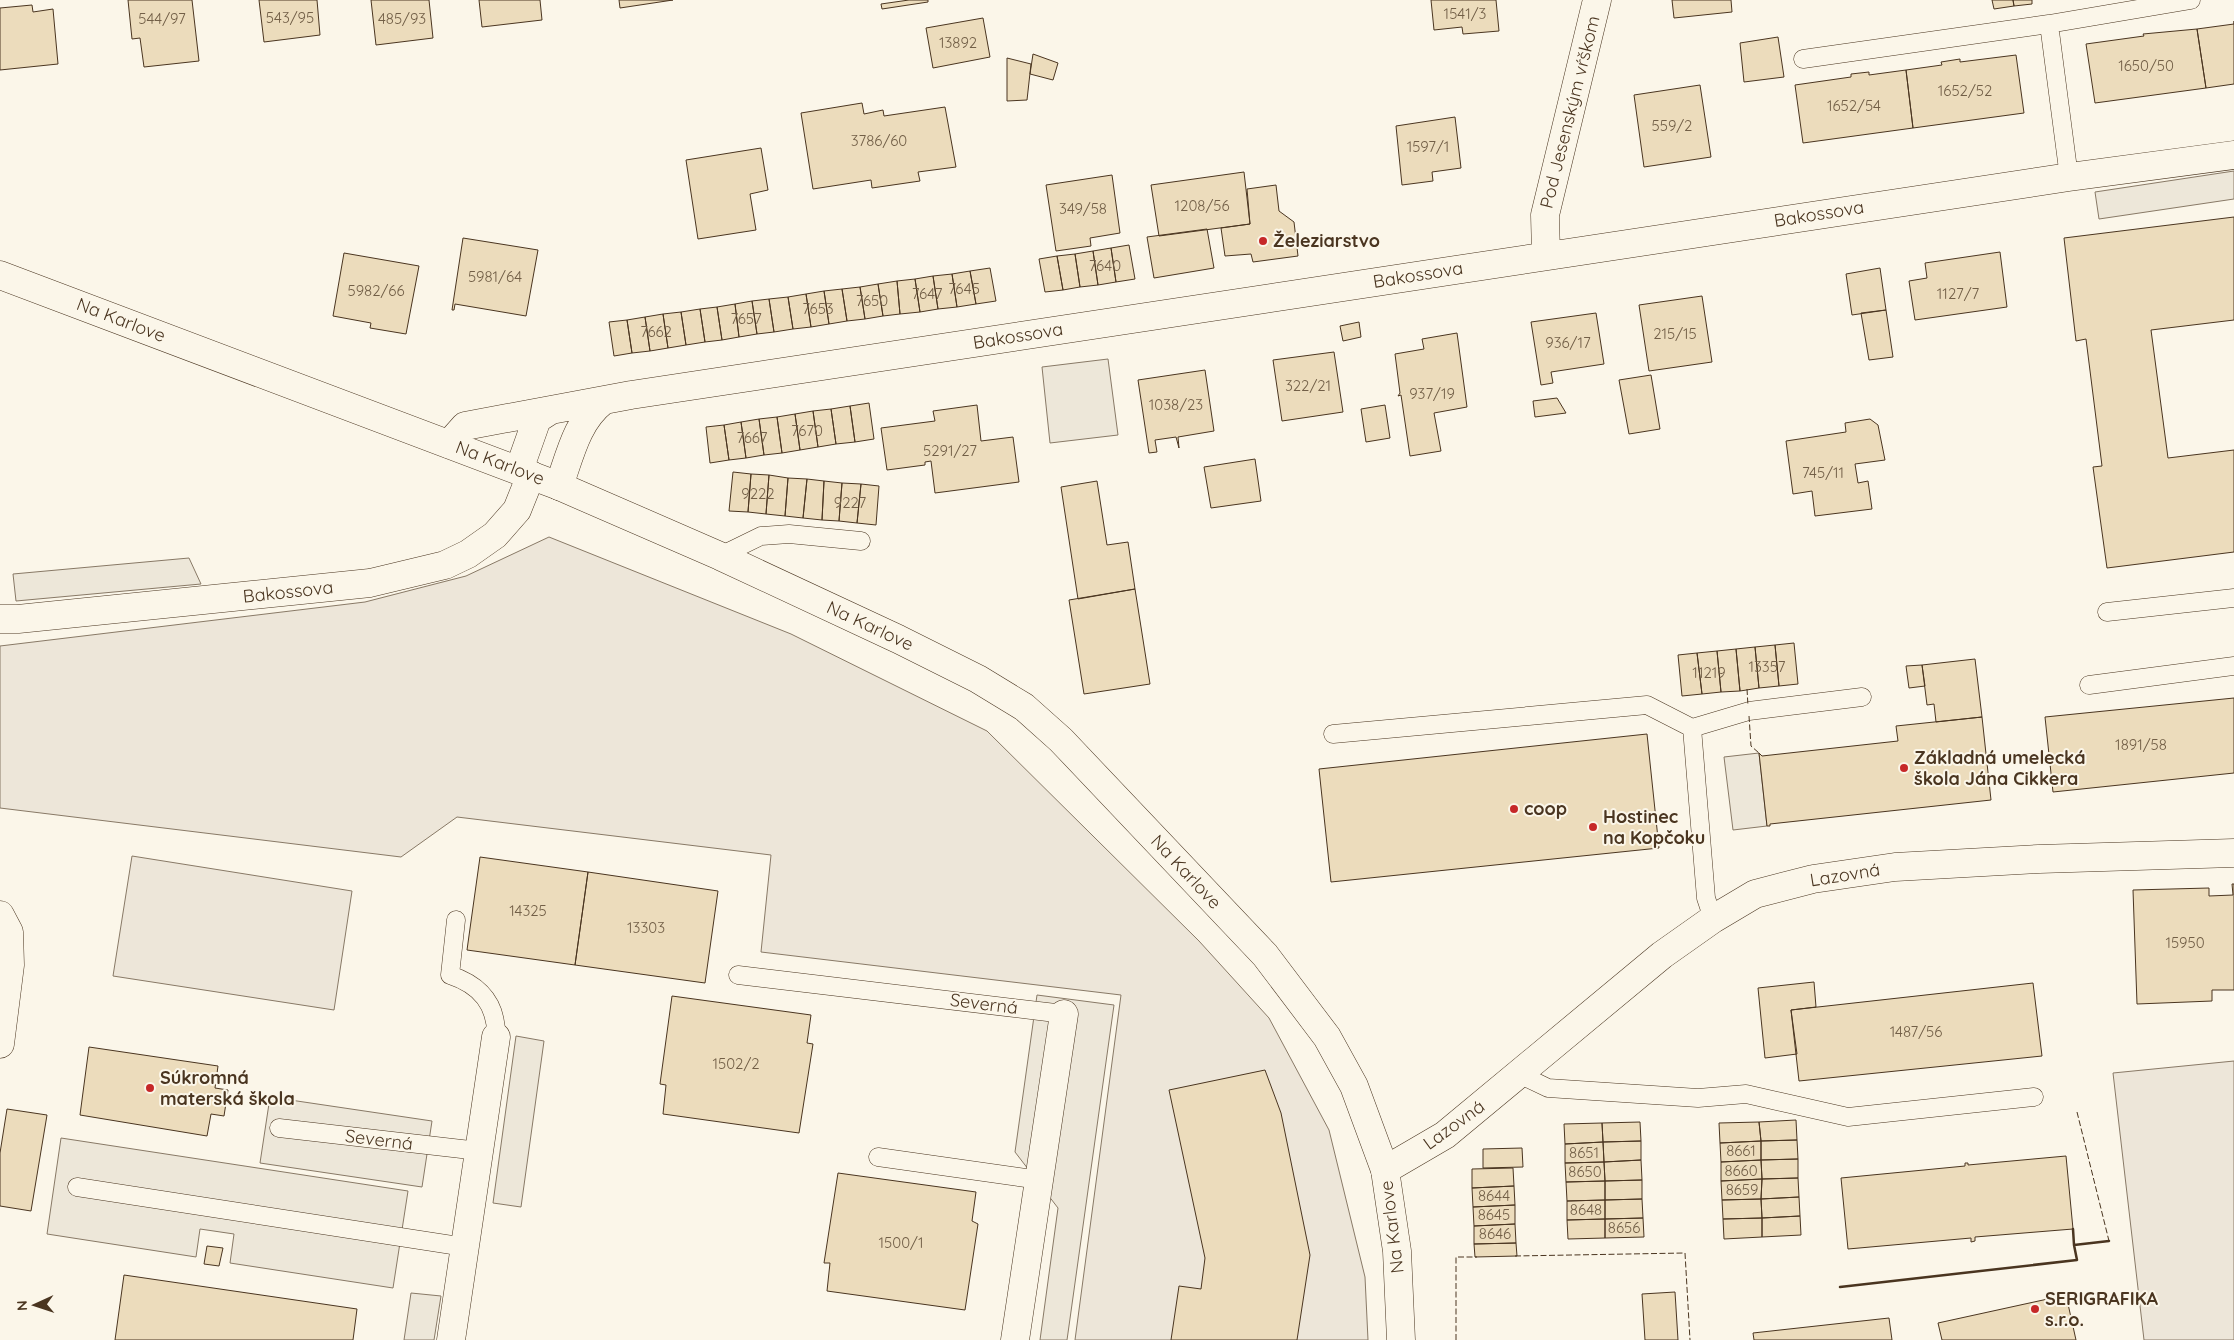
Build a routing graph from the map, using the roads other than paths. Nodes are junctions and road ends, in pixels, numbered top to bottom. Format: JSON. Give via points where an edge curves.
{"nodes":[{"id":1,"x":1597,"y":0,"type":"edge"},
{"id":2,"x":2191,"y":0,"type":"edge"},
{"id":3,"x":2049,"y":24,"type":"junction"},
{"id":4,"x":1803,"y":59,"type":"dead end"},
{"id":5,"x":2234,"y":155,"type":"edge"},
{"id":6,"x":2069,"y":177,"type":"junction"},
{"id":7,"x":1546,"y":255,"type":"junction"},
{"id":8,"x":0,"y":275,"type":"edge"},
{"id":9,"x":603,"y":401,"type":"junction"},
{"id":10,"x":551,"y":410,"type":"junction"},
{"id":11,"x":449,"y":444,"type":"junction"},
{"id":12,"x":525,"y":473,"type":"junction"},
{"id":13,"x":559,"y":486,"type":"junction"},
{"id":14,"x":861,"y":541,"type":"dead end"},
{"id":15,"x":720,"y":556,"type":"junction"},
{"id":16,"x":2234,"y":598,"type":"edge"},
{"id":17,"x":2107,"y":612,"type":"dead end"},
{"id":18,"x":0,"y":619,"type":"edge"},
{"id":19,"x":2234,"y":666,"type":"edge"},
{"id":20,"x":2088,"y":685,"type":"dead end"},
{"id":21,"x":1862,"y":697,"type":"dead end"},
{"id":22,"x":1692,"y":728,"type":"junction"},
{"id":23,"x":1334,"y":734,"type":"dead end"},
{"id":24,"x":2234,"y":853,"type":"edge"},
{"id":25,"x":0,"y":915,"type":"edge"},
{"id":26,"x":1713,"y":919,"type":"junction"},
{"id":27,"x":456,"y":920,"type":"dead end"},
{"id":28,"x":738,"y":975,"type":"dead end"},
{"id":29,"x":1064,"y":1014,"type":"joint"},
{"id":30,"x":496,"y":1037,"type":"joint"},
{"id":31,"x":0,"y":1044,"type":"edge"},
{"id":32,"x":1519,"y":1074,"type":"junction"},
{"id":33,"x":2034,"y":1097,"type":"dead end"},
{"id":34,"x":279,"y":1128,"type":"dead end"},
{"id":35,"x":479,"y":1151,"type":"junction"},
{"id":36,"x":878,"y":1157,"type":"dead end"},
{"id":37,"x":1385,"y":1170,"type":"junction"},
{"id":38,"x":1040,"y":1180,"type":"junction"},
{"id":39,"x":77,"y":1187,"type":"dead end"},
{"id":40,"x":465,"y":1248,"type":"junction"},
{"id":41,"x":452,"y":1340,"type":"edge"},
{"id":42,"x":1015,"y":1340,"type":"edge"},
{"id":43,"x":1401,"y":1340,"type":"edge"}],
"edges":[{"from":1,"to":7,"type":"street","name":"Pod Jesenským vŕškom","via":[[1544,215]]},
{"from":2,"to":3,"type":"lane"},
{"from":3,"to":4,"type":"lane"},
{"from":3,"to":6,"type":"lane"},
{"from":5,"to":6,"type":"street","name":"Bakossova"},
{"from":6,"to":7,"type":"street","name":"Bakossova"},
{"from":7,"to":9,"type":"street","name":"Bakossova"},
{"from":8,"to":11,"type":"street","name":"Na Karlove"},
{"from":9,"to":10,"type":"street","name":"Bakossova"},
{"from":9,"to":13,"type":"street","via":[[590,411],[577,435]]},
{"from":10,"to":11,"type":"street","name":"Bakossova","via":[[465,426]]},
{"from":10,"to":12,"type":"street","name":"Bakossova","via":[[537,419]]},
{"from":11,"to":12,"type":"street","name":"Na Karlove"},
{"from":12,"to":13,"type":"street","name":"Na Karlove"},
{"from":12,"to":18,"type":"street","name":"Bakossova","via":[[517,510],[495,535],[445,565],[370,583]]},
{"from":13,"to":15,"type":"street","name":"Na Karlove"},
{"from":14,"to":15,"type":"lane","via":[[790,534],[762,536]]},
{"from":15,"to":37,"type":"street","name":"Na Karlove","via":[[978,679],[1024,707],[1061,740],[1265,955],[1327,1037],[1354,1086]]},
{"from":16,"to":17,"type":"lane"},
{"from":19,"to":20,"type":"lane"},
{"from":21,"to":22,"type":"lane","via":[[1749,711]]},
{"from":22,"to":23,"type":"lane","via":[[1646,705]]},
{"from":22,"to":26,"type":"lane","via":[[1706,898]]},
{"from":24,"to":26,"type":"street","name":"Lazovná","via":[[1895,867],[1813,879],[1755,894]]},
{"from":25,"to":31,"type":"street","via":[[8,932],[10,965]]},
{"from":26,"to":32,"type":"street","name":"Lazovná","via":[[1662,954]]},
{"from":27,"to":30,"type":"lane","via":[[450,975],[479,989],[491,1004]]},
{"from":28,"to":29,"type":"lane","name":"Severná"},
{"from":29,"to":38,"type":"street","name":"Severná"},
{"from":30,"to":35,"type":"street"},
{"from":32,"to":33,"type":"lane","via":[[1548,1088],[1698,1098],[1746,1094],[1848,1116]]},
{"from":32,"to":37,"type":"street","name":"Lazovná","via":[[1445,1135]]},
{"from":34,"to":35,"type":"lane","name":"Severná"},
{"from":35,"to":40,"type":"street"},
{"from":36,"to":38,"type":"lane"},
{"from":37,"to":43,"type":"street","name":"Na Karlove","via":[[1397,1251]]},
{"from":38,"to":42,"type":"street","name":"Severná"},
{"from":39,"to":40,"type":"lane"},
{"from":40,"to":41,"type":"street"}]}
